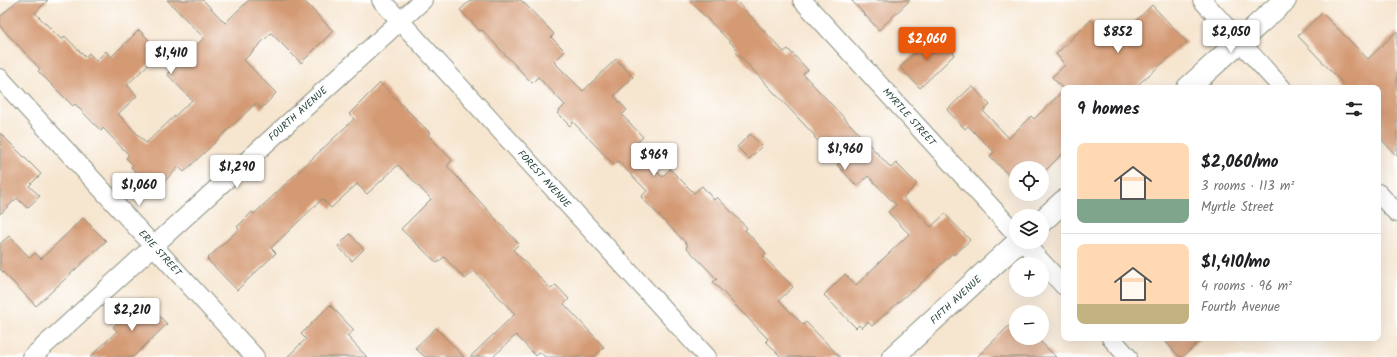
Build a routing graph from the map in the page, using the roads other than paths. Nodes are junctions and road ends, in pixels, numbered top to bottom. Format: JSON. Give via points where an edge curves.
{"nodes":[{"id":1,"x":381,"y":0,"type":"edge"},
{"id":2,"x":423,"y":0,"type":"edge"},
{"id":3,"x":802,"y":0,"type":"edge"},
{"id":4,"x":1202,"y":0,"type":"edge"},
{"id":5,"x":1285,"y":0,"type":"edge"},
{"id":6,"x":400,"y":21,"type":"junction"},
{"id":7,"x":1239,"y":41,"type":"junction"},
{"id":8,"x":0,"y":78,"type":"edge"},
{"id":9,"x":1191,"y":85,"type":"edge"},
{"id":10,"x":1279,"y":85,"type":"edge"},
{"id":11,"x":1381,"y":196,"type":"edge"},
{"id":12,"x":1061,"y":204,"type":"edge"},
{"id":13,"x":1397,"y":213,"type":"edge"},
{"id":14,"x":1049,"y":215,"type":"edge"},
{"id":15,"x":1009,"y":226,"type":"edge"},
{"id":16,"x":153,"y":245,"type":"junction"},
{"id":17,"x":1010,"y":249,"type":"edge"},
{"id":18,"x":1030,"y":249,"type":"edge"},
{"id":19,"x":1061,"y":283,"type":"edge"},
{"id":20,"x":1114,"y":341,"type":"edge"},
{"id":21,"x":32,"y":357,"type":"edge"},
{"id":22,"x":255,"y":357,"type":"edge"},
{"id":23,"x":707,"y":357,"type":"edge"},
{"id":24,"x":893,"y":357,"type":"edge"},
{"id":25,"x":1128,"y":357,"type":"edge"}],
"edges":[{"from":1,"to":6,"type":"street","name":"FOREST AVENUE"},
{"from":2,"to":6,"type":"street","name":"FOURTH AVENUE"},
{"from":3,"to":15,"type":"street","name":"MYRTLE STREET"},
{"from":4,"to":7,"type":"street"},
{"from":5,"to":7,"type":"street"},
{"from":6,"to":16,"type":"street","name":"FOURTH AVENUE"},
{"from":6,"to":23,"type":"street","name":"FOREST AVENUE"},
{"from":7,"to":9,"type":"street"},
{"from":7,"to":10,"type":"street"},
{"from":8,"to":16,"type":"street","name":"ERIE STREET"},
{"from":11,"to":13,"type":"street"},
{"from":12,"to":14,"type":"street"},
{"from":16,"to":21,"type":"street","name":"FOURTH AVENUE"},
{"from":16,"to":22,"type":"street","name":"ERIE STREET"},
{"from":17,"to":24,"type":"street","name":"FIFTH AVENUE"},
{"from":18,"to":19,"type":"street"},
{"from":20,"to":25,"type":"street"}]}
